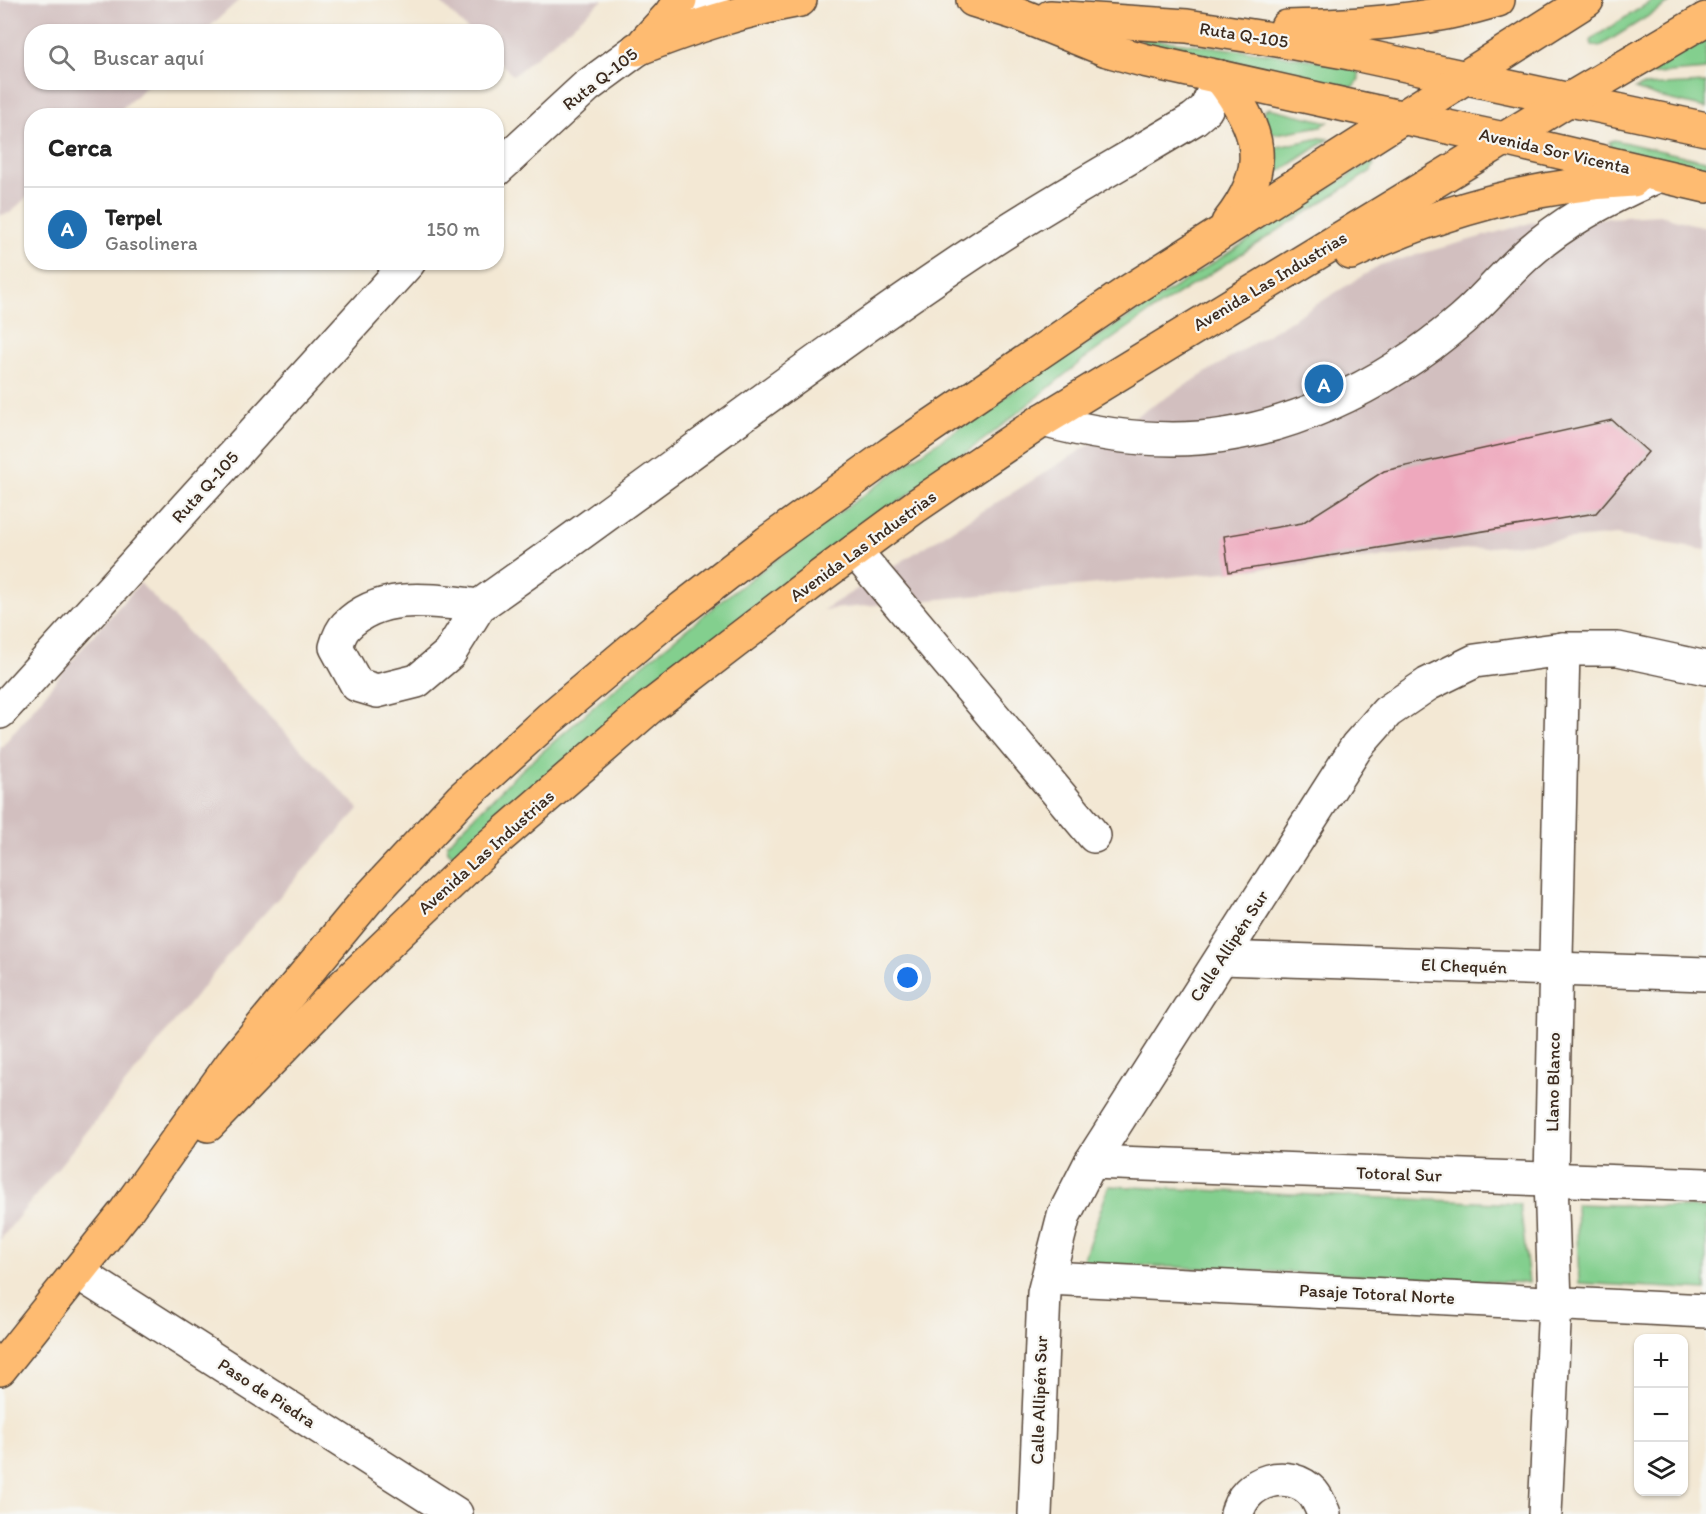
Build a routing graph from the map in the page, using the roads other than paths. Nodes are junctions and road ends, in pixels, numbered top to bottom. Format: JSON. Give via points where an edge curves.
{"nodes":[{"id":1,"x":680,"y":0,"type":"edge"},
{"id":2,"x":712,"y":0,"type":"edge"},
{"id":3,"x":800,"y":0,"type":"edge"},
{"id":4,"x":973,"y":0,"type":"edge"},
{"id":5,"x":1498,"y":0,"type":"edge"},
{"id":6,"x":1587,"y":0,"type":"edge"},
{"id":7,"x":1018,"y":14,"type":"junction"},
{"id":8,"x":1706,"y":19,"type":"edge"},
{"id":9,"x":1186,"y":26,"type":"junction"},
{"id":10,"x":637,"y":49,"type":"junction"},
{"id":11,"x":1220,"y":77,"type":"junction"},
{"id":12,"x":1466,"y":78,"type":"junction"},
{"id":13,"x":1568,"y":100,"type":"junction"},
{"id":14,"x":1404,"y":117,"type":"junction"},
{"id":15,"x":1706,"y":129,"type":"edge"},
{"id":16,"x":1504,"y":139,"type":"junction"},
{"id":17,"x":504,"y":163,"type":"edge"},
{"id":18,"x":1651,"y":179,"type":"junction"},
{"id":19,"x":1702,"y":185,"type":"edge"},
{"id":20,"x":1215,"y":236,"type":"junction"},
{"id":21,"x":402,"y":270,"type":"edge"},
{"id":22,"x":1196,"y":327,"type":"junction"},
{"id":23,"x":1043,"y":420,"type":"junction"},
{"id":24,"x":855,"y":551,"type":"junction"},
{"id":25,"x":479,"y":606,"type":"dead end"},
{"id":26,"x":1563,"y":649,"type":"junction"},
{"id":27,"x":1706,"y":668,"type":"edge"},
{"id":28,"x":0,"y":712,"type":"edge"},
{"id":29,"x":1094,"y":836,"type":"dead end"},
{"id":30,"x":1222,"y":958,"type":"junction"},
{"id":31,"x":1556,"y":969,"type":"junction"},
{"id":32,"x":1706,"y":974,"type":"edge"},
{"id":33,"x":1091,"y":1162,"type":"junction"},
{"id":34,"x":1551,"y":1179,"type":"junction"},
{"id":35,"x":1706,"y":1185,"type":"edge"},
{"id":36,"x":126,"y":1210,"type":"junction"},
{"id":37,"x":77,"y":1272,"type":"junction"},
{"id":38,"x":1048,"y":1278,"type":"junction"},
{"id":39,"x":1555,"y":1303,"type":"junction"},
{"id":40,"x":1706,"y":1311,"type":"edge"},
{"id":41,"x":0,"y":1369,"type":"edge"},
{"id":42,"x":456,"y":1514,"type":"edge"},
{"id":43,"x":1035,"y":1514,"type":"edge"},
{"id":44,"x":1238,"y":1514,"type":"edge"},
{"id":45,"x":1324,"y":1514,"type":"edge"},
{"id":46,"x":1545,"y":1514,"type":"edge"}],
"edges":[{"from":1,"to":10,"type":"main road"},
{"from":2,"to":10,"type":"street","name":"Ruta Q-105"},
{"from":3,"to":10,"type":"main road","via":[[743,12]]},
{"from":4,"to":7,"type":"main road","name":"Ruta Q-105"},
{"from":5,"to":9,"type":"main road","via":[[1449,13],[1383,23]]},
{"from":6,"to":12,"type":"main road","name":"Avenida Las Industrias"},
{"from":7,"to":9,"type":"main road","name":"Ruta Q-105"},
{"from":7,"to":11,"type":"main road","name":"Ruta Q-105","via":[[1107,50]]},
{"from":8,"to":13,"type":"main road","name":"Avenida Las Industrias"},
{"from":9,"to":12,"type":"main road","name":"Ruta Q-105","via":[[1350,53]]},
{"from":10,"to":17,"type":"street","name":"Ruta Q-105","via":[[586,87]]},
{"from":11,"to":14,"type":"main road","name":"Ruta Q-105"},
{"from":11,"to":20,"type":"main road","via":[[1249,123],[1257,166],[1240,208]]},
{"from":11,"to":25,"type":"street","via":[[1206,109],[1194,119],[986,244],[731,422]]},
{"from":12,"to":13,"type":"main road"},
{"from":12,"to":14,"type":"main road","name":"Avenida Las Industrias"},
{"from":13,"to":15,"type":"main road"},
{"from":13,"to":16,"type":"main road","name":"Avenida Las Industrias"},
{"from":14,"to":16,"type":"main road","name":"Avenida Sor Vicenta"},
{"from":14,"to":20,"type":"main road","name":"Avenida Las Industrias"},
{"from":16,"to":19,"type":"main road","name":"Avenida Sor Vicenta"},
{"from":16,"to":22,"type":"main road","name":"Avenida Las Industrias"},
{"from":18,"to":19,"type":"main road"},
{"from":18,"to":22,"type":"main road","via":[[1549,189],[1439,216],[1380,239]]},
{"from":18,"to":23,"type":"street","via":[[1601,203],[1545,240],[1431,345],[1355,392],[1314,410],[1240,432],[1175,439],[1086,432]]},
{"from":20,"to":36,"type":"main road","name":"Avenida Las Industrias","via":[[881,460],[662,624],[549,719],[461,799],[367,900],[236,1058]]},
{"from":21,"to":28,"type":"street","name":"Ruta Q-105"},
{"from":22,"to":23,"type":"main road","name":"Avenida Las Industrias"},
{"from":23,"to":24,"type":"main road","name":"Avenida Las Industrias"},
{"from":24,"to":29,"type":"street"},
{"from":24,"to":36,"type":"main road","name":"Avenida Las Industrias","via":[[650,707],[486,849],[338,991]]},
{"from":26,"to":27,"type":"street","name":"Calle Allipén Sur","via":[[1618,649]]},
{"from":26,"to":30,"type":"street","name":"Calle Allipén Sur","via":[[1475,661],[1428,684],[1387,712],[1358,746]]},
{"from":26,"to":31,"type":"street","name":"Llano Blanco"},
{"from":30,"to":31,"type":"street","name":"El Chequén"},
{"from":30,"to":33,"type":"street","name":"Calle Allipén Sur"},
{"from":31,"to":32,"type":"street","name":"El Chequén"},
{"from":31,"to":34,"type":"street","name":"Llano Blanco"},
{"from":33,"to":34,"type":"street","name":"Totoral Sur"},
{"from":33,"to":38,"type":"street","name":"Calle Allipén Sur","via":[[1064,1215]]},
{"from":34,"to":35,"type":"street","name":"Totoral Sur"},
{"from":34,"to":39,"type":"street","name":"Llano Blanco"},
{"from":36,"to":37,"type":"main road","name":"Avenida Las Industrias"},
{"from":37,"to":41,"type":"main road","name":"Avenida Las Industrias"},
{"from":37,"to":42,"type":"street","name":"Paso de Piedra"},
{"from":38,"to":39,"type":"street","name":"Pasaje Totoral Norte"},
{"from":38,"to":43,"type":"street","name":"Calle Allipén Sur","via":[[1044,1293]]},
{"from":39,"to":40,"type":"street","name":"Pasaje Totoral Norte"},
{"from":39,"to":46,"type":"street","name":"Llano Blanco"},
{"from":44,"to":45,"type":"street","via":[[1253,1488],[1278,1479],[1303,1485],[1313,1493]]}]}
